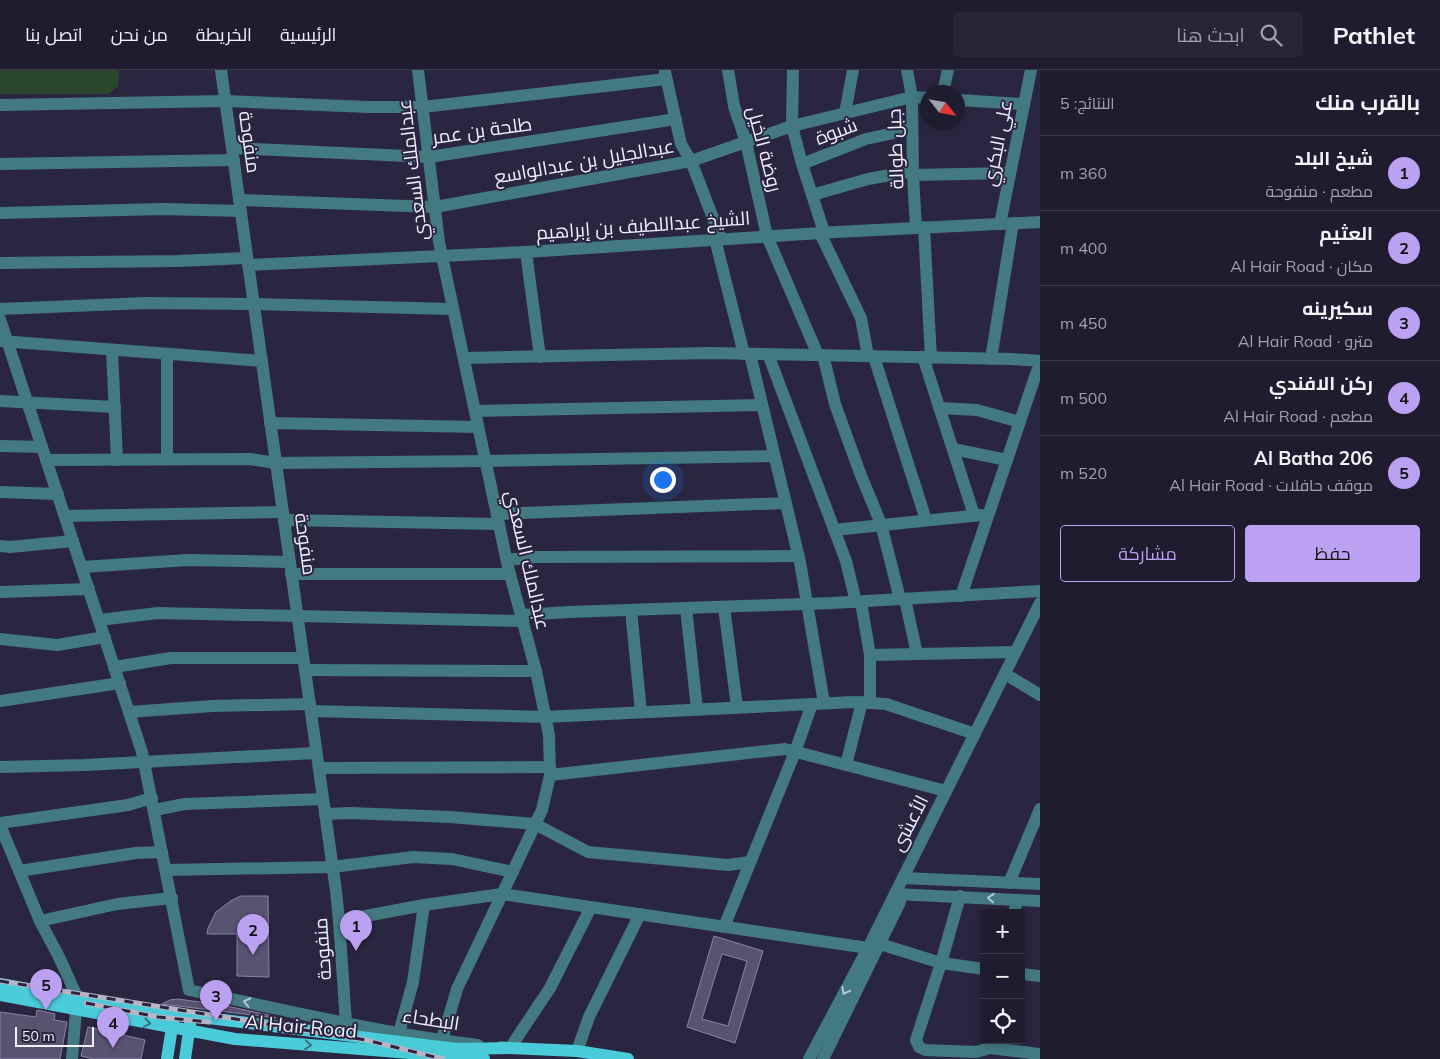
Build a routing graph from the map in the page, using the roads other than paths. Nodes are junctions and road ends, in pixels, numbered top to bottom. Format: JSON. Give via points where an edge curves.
{"nodes":[{"id":1,"x":221,"y":70,"type":"edge"},
{"id":2,"x":418,"y":70,"type":"edge"},
{"id":3,"x":728,"y":70,"type":"edge"},
{"id":4,"x":794,"y":70,"type":"edge"},
{"id":5,"x":853,"y":70,"type":"edge"},
{"id":6,"x":907,"y":70,"type":"edge"},
{"id":7,"x":948,"y":70,"type":"edge"},
{"id":8,"x":1031,"y":70,"type":"edge"},
{"id":9,"x":665,"y":74,"type":"edge"},
{"id":10,"x":945,"y":85,"type":"edge"},
{"id":11,"x":912,"y":97,"type":"junction"},
{"id":12,"x":920,"y":98,"type":"edge"},
{"id":13,"x":965,"y":100,"type":"edge"},
{"id":14,"x":226,"y":102,"type":"junction"},
{"id":15,"x":1024,"y":104,"type":"junction"},
{"id":16,"x":0,"y":105,"type":"edge"},
{"id":17,"x":423,"y":107,"type":"junction"},
{"id":18,"x":845,"y":113,"type":"junction"},
{"id":19,"x":676,"y":119,"type":"junction"},
{"id":20,"x":792,"y":126,"type":"junction"},
{"id":21,"x":912,"y":129,"type":"junction"},
{"id":22,"x":746,"y":142,"type":"junction"},
{"id":23,"x":233,"y":154,"type":"junction"},
{"id":24,"x":429,"y":157,"type":"junction"},
{"id":25,"x":691,"y":161,"type":"junction"},
{"id":26,"x":0,"y":164,"type":"edge"},
{"id":27,"x":802,"y":164,"type":"junction"},
{"id":28,"x":913,"y":173,"type":"junction"},
{"id":29,"x":1010,"y":174,"type":"junction"},
{"id":30,"x":812,"y":195,"type":"junction"},
{"id":31,"x":240,"y":205,"type":"junction"},
{"id":32,"x":435,"y":207,"type":"junction"},
{"id":33,"x":0,"y":213,"type":"edge"},
{"id":34,"x":1040,"y":222,"type":"edge"},
{"id":35,"x":1013,"y":223,"type":"junction"},
{"id":36,"x":1000,"y":224,"type":"junction"},
{"id":37,"x":920,"y":228,"type":"junction"},
{"id":38,"x":822,"y":232,"type":"junction"},
{"id":39,"x":767,"y":236,"type":"junction"},
{"id":40,"x":718,"y":239,"type":"junction"},
{"id":41,"x":526,"y":252,"type":"junction"},
{"id":42,"x":442,"y":255,"type":"junction"},
{"id":43,"x":248,"y":261,"type":"junction"},
{"id":44,"x":0,"y":262,"type":"edge"},
{"id":45,"x":254,"y":304,"type":"junction"},
{"id":46,"x":0,"y":309,"type":"edge"},
{"id":47,"x":453,"y":309,"type":"junction"},
{"id":48,"x":0,"y":319,"type":"edge"},
{"id":49,"x":4,"y":341,"type":"edge"},
{"id":50,"x":112,"y":350,"type":"junction"},
{"id":51,"x":167,"y":354,"type":"junction"},
{"id":52,"x":747,"y":354,"type":"junction"},
{"id":53,"x":768,"y":354,"type":"junction"},
{"id":54,"x":821,"y":355,"type":"junction"},
{"id":55,"x":871,"y":356,"type":"junction"},
{"id":56,"x":540,"y":357,"type":"junction"},
{"id":57,"x":464,"y":358,"type":"junction"},
{"id":58,"x":927,"y":358,"type":"junction"},
{"id":59,"x":991,"y":359,"type":"junction"},
{"id":60,"x":262,"y":361,"type":"junction"},
{"id":61,"x":1039,"y":368,"type":"edge"},
{"id":62,"x":0,"y":401,"type":"edge"},
{"id":63,"x":27,"y":401,"type":"junction"},
{"id":64,"x":762,"y":405,"type":"junction"},
{"id":65,"x":114,"y":406,"type":"junction"},
{"id":66,"x":940,"y":408,"type":"junction"},
{"id":67,"x":475,"y":411,"type":"junction"},
{"id":68,"x":1020,"y":422,"type":"junction"},
{"id":69,"x":270,"y":423,"type":"junction"},
{"id":70,"x":478,"y":427,"type":"junction"},
{"id":71,"x":0,"y":446,"type":"edge"},
{"id":72,"x":42,"y":447,"type":"junction"},
{"id":73,"x":953,"y":449,"type":"junction"},
{"id":74,"x":774,"y":456,"type":"junction"},
{"id":75,"x":167,"y":459,"type":"junction"},
{"id":76,"x":46,"y":460,"type":"junction"},
{"id":77,"x":117,"y":460,"type":"junction"},
{"id":78,"x":1007,"y":460,"type":"junction"},
{"id":79,"x":486,"y":461,"type":"junction"},
{"id":80,"x":276,"y":463,"type":"junction"},
{"id":81,"x":0,"y":492,"type":"edge"},
{"id":82,"x":58,"y":494,"type":"junction"},
{"id":83,"x":786,"y":503,"type":"junction"},
{"id":84,"x":989,"y":514,"type":"junction"},
{"id":85,"x":974,"y":515,"type":"junction"},
{"id":86,"x":65,"y":516,"type":"junction"},
{"id":87,"x":283,"y":516,"type":"junction"},
{"id":88,"x":498,"y":519,"type":"junction"},
{"id":89,"x":926,"y":520,"type":"junction"},
{"id":90,"x":881,"y":524,"type":"junction"},
{"id":91,"x":834,"y":530,"type":"junction"},
{"id":92,"x":73,"y":541,"type":"junction"},
{"id":93,"x":0,"y":546,"type":"edge"},
{"id":94,"x":798,"y":556,"type":"junction"},
{"id":95,"x":507,"y":560,"type":"junction"},
{"id":96,"x":82,"y":567,"type":"junction"},
{"id":97,"x":291,"y":568,"type":"junction"},
{"id":98,"x":510,"y":574,"type":"junction"},
{"id":99,"x":89,"y":589,"type":"junction"},
{"id":100,"x":1040,"y":591,"type":"edge"},
{"id":101,"x":0,"y":592,"type":"edge"},
{"id":102,"x":961,"y":596,"type":"junction"},
{"id":103,"x":902,"y":599,"type":"junction"},
{"id":104,"x":859,"y":602,"type":"junction"},
{"id":105,"x":1040,"y":603,"type":"edge"},
{"id":106,"x":806,"y":604,"type":"junction"},
{"id":107,"x":724,"y":607,"type":"junction"},
{"id":108,"x":686,"y":608,"type":"junction"},
{"id":109,"x":631,"y":610,"type":"junction"},
{"id":110,"x":297,"y":616,"type":"junction"},
{"id":111,"x":522,"y":618,"type":"junction"},
{"id":112,"x":99,"y":620,"type":"junction"},
{"id":113,"x":1039,"y":626,"type":"edge"},
{"id":114,"x":105,"y":637,"type":"junction"},
{"id":115,"x":0,"y":639,"type":"edge"},
{"id":116,"x":1016,"y":652,"type":"junction"},
{"id":117,"x":917,"y":654,"type":"junction"},
{"id":118,"x":870,"y":655,"type":"junction"},
{"id":119,"x":304,"y":664,"type":"junction"},
{"id":120,"x":114,"y":667,"type":"junction"},
{"id":121,"x":536,"y":671,"type":"junction"},
{"id":122,"x":1012,"y":678,"type":"junction"},
{"id":123,"x":120,"y":684,"type":"junction"},
{"id":124,"x":1040,"y":696,"type":"edge"},
{"id":125,"x":0,"y":701,"type":"edge"},
{"id":126,"x":818,"y":703,"type":"junction"},
{"id":127,"x":866,"y":703,"type":"junction"},
{"id":128,"x":737,"y":707,"type":"junction"},
{"id":129,"x":310,"y":708,"type":"junction"},
{"id":130,"x":697,"y":709,"type":"junction"},
{"id":131,"x":129,"y":712,"type":"junction"},
{"id":132,"x":641,"y":712,"type":"junction"},
{"id":133,"x":545,"y":716,"type":"junction"},
{"id":134,"x":975,"y":734,"type":"junction"},
{"id":135,"x":796,"y":752,"type":"junction"},
{"id":136,"x":316,"y":753,"type":"junction"},
{"id":137,"x":144,"y":762,"type":"junction"},
{"id":138,"x":846,"y":765,"type":"junction"},
{"id":139,"x":0,"y":767,"type":"edge"},
{"id":140,"x":318,"y":768,"type":"junction"},
{"id":141,"x":550,"y":771,"type":"junction"},
{"id":142,"x":946,"y":791,"type":"junction"},
{"id":143,"x":323,"y":799,"type":"junction"},
{"id":144,"x":153,"y":804,"type":"junction"},
{"id":145,"x":1040,"y":809,"type":"edge"},
{"id":146,"x":325,"y":814,"type":"junction"},
{"id":147,"x":0,"y":824,"type":"edge"},
{"id":148,"x":535,"y":824,"type":"junction"},
{"id":149,"x":162,"y":852,"type":"junction"},
{"id":150,"x":750,"y":862,"type":"junction"},
{"id":151,"x":332,"y":867,"type":"junction"},
{"id":152,"x":166,"y":870,"type":"junction"},
{"id":153,"x":19,"y":871,"type":"junction"},
{"id":154,"x":513,"y":872,"type":"junction"},
{"id":155,"x":907,"y":878,"type":"junction"},
{"id":156,"x":1009,"y":883,"type":"junction"},
{"id":157,"x":1040,"y":884,"type":"edge"},
{"id":158,"x":502,"y":894,"type":"junction"},
{"id":159,"x":899,"y":894,"type":"junction"},
{"id":160,"x":960,"y":896,"type":"junction"},
{"id":161,"x":172,"y":898,"type":"junction"},
{"id":162,"x":1017,"y":900,"type":"junction"},
{"id":163,"x":1040,"y":901,"type":"edge"},
{"id":164,"x":424,"y":905,"type":"junction"},
{"id":165,"x":590,"y":907,"type":"junction"},
{"id":166,"x":1015,"y":909,"type":"edge"},
{"id":167,"x":640,"y":914,"type":"junction"},
{"id":168,"x":40,"y":921,"type":"junction"},
{"id":169,"x":339,"y":921,"type":"junction"},
{"id":170,"x":724,"y":927,"type":"junction"},
{"id":171,"x":874,"y":946,"type":"junction"},
{"id":172,"x":941,"y":963,"type":"junction"},
{"id":173,"x":980,"y":968,"type":"edge"},
{"id":174,"x":1025,"y":974,"type":"edge"},
{"id":175,"x":1040,"y":976,"type":"edge"},
{"id":176,"x":0,"y":984,"type":"edge"},
{"id":177,"x":0,"y":995,"type":"edge"},
{"id":178,"x":77,"y":1005,"type":"junction"},
{"id":179,"x":174,"y":1014,"type":"junction"},
{"id":180,"x":191,"y":1016,"type":"junction"},
{"id":181,"x":346,"y":1023,"type":"junction"},
{"id":182,"x":171,"y":1028,"type":"junction"},
{"id":183,"x":189,"y":1031,"type":"junction"},
{"id":184,"x":399,"y":1033,"type":"junction"},
{"id":185,"x":991,"y":1044,"type":"edge"},
{"id":186,"x":510,"y":1048,"type":"junction"},
{"id":187,"x":435,"y":1050,"type":"edge"},
{"id":188,"x":577,"y":1051,"type":"junction"},
{"id":189,"x":186,"y":1054,"type":"edge"},
{"id":190,"x":1040,"y":1054,"type":"edge"},
{"id":191,"x":167,"y":1055,"type":"edge"},
{"id":192,"x":72,"y":1059,"type":"edge"},
{"id":193,"x":484,"y":1059,"type":"edge"},
{"id":194,"x":628,"y":1059,"type":"edge"},
{"id":195,"x":810,"y":1059,"type":"edge"},
{"id":196,"x":823,"y":1059,"type":"edge"}],
"edges":[{"from":1,"to":14,"type":"street","name":"منفوحة"},
{"from":2,"to":17,"type":"street","name":"عبدالملك السعدي"},
{"from":3,"to":22,"type":"street","name":"روضة الخيل","via":[[734,106]]},
{"from":4,"to":20,"type":"street"},
{"from":5,"to":18,"type":"street"},
{"from":6,"to":11,"type":"street","name":"جبل طوالة"},
{"from":7,"to":10,"type":"street"},
{"from":8,"to":15,"type":"street","name":"علي البكري"},
{"from":9,"to":17,"type":"street"},
{"from":9,"to":19,"type":"street"},
{"from":11,"to":12,"type":"street","name":"عبدالجليل بن عبدالواسع"},
{"from":11,"to":18,"type":"street","name":"عبدالجليل بن عبدالواسع"},
{"from":11,"to":21,"type":"street","name":"جبل طوالة"},
{"from":13,"to":15,"type":"street"},
{"from":14,"to":16,"type":"street"},
{"from":14,"to":17,"type":"street"},
{"from":14,"to":23,"type":"street","name":"منفوحة"},
{"from":15,"to":29,"type":"street","name":"علي البكري"},
{"from":17,"to":24,"type":"street","name":"عبدالملك السعدي"},
{"from":18,"to":20,"type":"street","name":"عبدالجليل بن عبدالواسع"},
{"from":19,"to":24,"type":"street","name":"طلحة بن عمر"},
{"from":19,"to":25,"type":"street","via":[[681,144]]},
{"from":20,"to":22,"type":"street","name":"عبدالجليل بن عبدالواسع"},
{"from":20,"to":27,"type":"street"},
{"from":21,"to":27,"type":"street","name":"شبوة","via":[[866,139]]},
{"from":21,"to":28,"type":"street","name":"جبل طوالة"},
{"from":22,"to":25,"type":"street","name":"عبدالجليل بن عبدالواسع"},
{"from":22,"to":39,"type":"street","name":"روضة الخيل"},
{"from":23,"to":24,"type":"street","name":"طلحة بن عمر"},
{"from":23,"to":26,"type":"street","name":"طلحة بن عمر"},
{"from":23,"to":31,"type":"street","name":"منفوحة"},
{"from":24,"to":32,"type":"street","name":"عبدالملك السعدي"},
{"from":25,"to":32,"type":"street","name":"عبدالجليل بن عبدالواسع"},
{"from":25,"to":40,"type":"street"},
{"from":27,"to":30,"type":"street"},
{"from":28,"to":29,"type":"street"},
{"from":28,"to":30,"type":"street","via":[[868,180]]},
{"from":28,"to":37,"type":"street","name":"جبل طوالة"},
{"from":29,"to":36,"type":"street","name":"علي البكري"},
{"from":30,"to":38,"type":"street"},
{"from":31,"to":32,"type":"street","name":"عبدالجليل بن عبدالواسع"},
{"from":31,"to":33,"type":"street","name":"عبدالجليل بن عبدالواسع"},
{"from":31,"to":43,"type":"street","name":"منفوحة"},
{"from":32,"to":42,"type":"street","name":"عبدالملك السعدي"},
{"from":34,"to":35,"type":"street","name":"الشيخ عبداللطيف بن إبراهيم"},
{"from":35,"to":36,"type":"street","name":"الشيخ عبداللطيف بن إبراهيم"},
{"from":35,"to":59,"type":"street"},
{"from":36,"to":37,"type":"street","name":"الشيخ عبداللطيف بن إبراهيم"},
{"from":37,"to":38,"type":"street","name":"الشيخ عبداللطيف بن إبراهيم"},
{"from":37,"to":58,"type":"street","name":"جبل طوالة"},
{"from":38,"to":39,"type":"street","name":"الشيخ عبداللطيف بن إبراهيم"},
{"from":38,"to":55,"type":"street","via":[[861,318]]},
{"from":39,"to":40,"type":"street","name":"الشيخ عبداللطيف بن إبراهيم"},
{"from":39,"to":54,"type":"street","name":"روضة الخيل"},
{"from":40,"to":41,"type":"street","name":"الشيخ عبداللطيف بن إبراهيم"},
{"from":40,"to":52,"type":"street"},
{"from":41,"to":42,"type":"street","name":"الشيخ عبداللطيف بن إبراهيم"},
{"from":41,"to":56,"type":"street"},
{"from":42,"to":43,"type":"street","name":"الشيخ عبداللطيف بن إبراهيم"},
{"from":42,"to":47,"type":"street","name":"عبدالملك السعدي"},
{"from":43,"to":44,"type":"street","name":"الشيخ عبداللطيف بن إبراهيم"},
{"from":43,"to":45,"type":"street","name":"منفوحة"},
{"from":45,"to":46,"type":"street","via":[[145,303]]},
{"from":45,"to":47,"type":"street"},
{"from":45,"to":60,"type":"street","name":"منفوحة"},
{"from":47,"to":57,"type":"street","name":"عبدالملك السعدي"},
{"from":48,"to":49,"type":"street"},
{"from":49,"to":50,"type":"street"},
{"from":49,"to":63,"type":"street"},
{"from":50,"to":51,"type":"street"},
{"from":50,"to":65,"type":"street"},
{"from":51,"to":60,"type":"street"},
{"from":51,"to":75,"type":"street"},
{"from":52,"to":53,"type":"street"},
{"from":52,"to":56,"type":"street"},
{"from":52,"to":64,"type":"street"},
{"from":53,"to":54,"type":"street"},
{"from":53,"to":91,"type":"street"},
{"from":54,"to":55,"type":"street"},
{"from":54,"to":90,"type":"street","name":"روضة الخيل","via":[[834,404]]},
{"from":55,"to":58,"type":"street"},
{"from":55,"to":89,"type":"street"},
{"from":56,"to":57,"type":"street"},
{"from":57,"to":67,"type":"street","name":"عبدالملك السعدي"},
{"from":58,"to":59,"type":"street"},
{"from":58,"to":66,"type":"street","name":"جبل طوالة"},
{"from":59,"to":61,"type":"street","via":[[1012,359]]},
{"from":60,"to":69,"type":"street","name":"منفوحة"},
{"from":61,"to":68,"type":"street"},
{"from":62,"to":63,"type":"street"},
{"from":63,"to":65,"type":"street"},
{"from":63,"to":72,"type":"street"},
{"from":64,"to":67,"type":"street"},
{"from":64,"to":74,"type":"street"},
{"from":65,"to":77,"type":"street"},
{"from":66,"to":68,"type":"street","via":[[977,410]]},
{"from":66,"to":73,"type":"street","name":"جبل طوالة"},
{"from":67,"to":70,"type":"street","name":"عبدالملك السعدي"},
{"from":68,"to":78,"type":"street"},
{"from":69,"to":70,"type":"street"},
{"from":69,"to":80,"type":"street","name":"منفوحة"},
{"from":70,"to":79,"type":"street","name":"عبدالملك السعدي"},
{"from":71,"to":72,"type":"street"},
{"from":72,"to":76,"type":"street"},
{"from":73,"to":78,"type":"street"},
{"from":73,"to":85,"type":"street","name":"جبل طوالة"},
{"from":74,"to":79,"type":"street"},
{"from":74,"to":83,"type":"street"},
{"from":75,"to":77,"type":"street"},
{"from":75,"to":80,"type":"street","via":[[250,459]]},
{"from":76,"to":77,"type":"street"},
{"from":76,"to":82,"type":"street"},
{"from":78,"to":84,"type":"street"},
{"from":79,"to":80,"type":"street"},
{"from":79,"to":88,"type":"street","name":"عبدالملك السعدي"},
{"from":80,"to":87,"type":"street","name":"منفوحة"},
{"from":81,"to":82,"type":"street"},
{"from":82,"to":86,"type":"street"},
{"from":83,"to":88,"type":"street"},
{"from":83,"to":94,"type":"street"},
{"from":84,"to":85,"type":"street"},
{"from":84,"to":102,"type":"street"},
{"from":85,"to":89,"type":"street"},
{"from":86,"to":87,"type":"street"},
{"from":86,"to":92,"type":"street"},
{"from":87,"to":88,"type":"street"},
{"from":87,"to":97,"type":"street","name":"منفوحة"},
{"from":88,"to":95,"type":"street","name":"عبدالملك السعدي"},
{"from":89,"to":90,"type":"street"},
{"from":90,"to":91,"type":"street"},
{"from":90,"to":103,"type":"street","name":"روضة الخيل"},
{"from":91,"to":104,"type":"street"},
{"from":92,"to":93,"type":"street"},
{"from":92,"to":96,"type":"street"},
{"from":94,"to":95,"type":"street","via":[[535,556]]},
{"from":94,"to":106,"type":"street"},
{"from":95,"to":98,"type":"street","name":"عبدالملك السعدي"},
{"from":96,"to":97,"type":"street","via":[[188,560]]},
{"from":96,"to":99,"type":"street"},
{"from":97,"to":98,"type":"street"},
{"from":97,"to":110,"type":"street","name":"منفوحة"},
{"from":98,"to":111,"type":"street","name":"عبدالملك السعدي"},
{"from":99,"to":101,"type":"street"},
{"from":99,"to":112,"type":"street"},
{"from":100,"to":102,"type":"street"},
{"from":102,"to":103,"type":"street"},
{"from":103,"to":104,"type":"street"},
{"from":103,"to":117,"type":"street","name":"روضة الخيل"},
{"from":104,"to":106,"type":"street"},
{"from":104,"to":118,"type":"street"},
{"from":105,"to":116,"type":"street","name":"الأعشى"},
{"from":106,"to":107,"type":"street"},
{"from":106,"to":126,"type":"street"},
{"from":107,"to":108,"type":"street"},
{"from":107,"to":128,"type":"street"},
{"from":108,"to":109,"type":"street"},
{"from":108,"to":130,"type":"street"},
{"from":109,"to":111,"type":"street"},
{"from":109,"to":132,"type":"street"},
{"from":110,"to":111,"type":"street"},
{"from":110,"to":112,"type":"street","via":[[158,613]]},
{"from":110,"to":119,"type":"street","name":"منفوحة"},
{"from":111,"to":121,"type":"street","name":"عبدالملك السعدي"},
{"from":112,"to":114,"type":"street"},
{"from":113,"to":122,"type":"street","name":"الأعشى"},
{"from":114,"to":115,"type":"street","via":[[57,645]]},
{"from":114,"to":120,"type":"street"},
{"from":116,"to":117,"type":"street"},
{"from":116,"to":134,"type":"street","name":"الأعشى"},
{"from":117,"to":118,"type":"street"},
{"from":118,"to":127,"type":"street"},
{"from":119,"to":120,"type":"street","via":[[171,658]]},
{"from":119,"to":121,"type":"street"},
{"from":119,"to":129,"type":"street","name":"منفوحة"},
{"from":120,"to":123,"type":"street"},
{"from":121,"to":133,"type":"street","name":"عبدالملك السعدي"},
{"from":122,"to":124,"type":"street"},
{"from":122,"to":155,"type":"street","name":"الأعشى"},
{"from":123,"to":125,"type":"street"},
{"from":123,"to":131,"type":"street"},
{"from":126,"to":127,"type":"street"},
{"from":126,"to":128,"type":"street"},
{"from":126,"to":135,"type":"street"},
{"from":127,"to":134,"type":"street","via":[[886,704]]},
{"from":127,"to":138,"type":"street"},
{"from":128,"to":130,"type":"street"},
{"from":129,"to":131,"type":"street","via":[[212,706]]},
{"from":129,"to":133,"type":"street"},
{"from":129,"to":136,"type":"street","name":"منفوحة"},
{"from":130,"to":132,"type":"street"},
{"from":131,"to":137,"type":"street"},
{"from":132,"to":133,"type":"street"},
{"from":133,"to":141,"type":"street","name":"عبدالملك السعدي"},
{"from":134,"to":142,"type":"street","name":"الأعشى"},
{"from":135,"to":138,"type":"street"},
{"from":135,"to":141,"type":"street","via":[[785,749]]},
{"from":135,"to":150,"type":"street"},
{"from":136,"to":137,"type":"street"},
{"from":136,"to":140,"type":"street","name":"منفوحة"},
{"from":137,"to":139,"type":"street"},
{"from":137,"to":144,"type":"street"},
{"from":138,"to":142,"type":"street"},
{"from":140,"to":141,"type":"street"},
{"from":140,"to":143,"type":"street","name":"منفوحة"},
{"from":141,"to":148,"type":"street","name":"عبدالملك السعدي","via":[[542,810]]},
{"from":142,"to":155,"type":"street","name":"الأعشى"},
{"from":143,"to":144,"type":"street"},
{"from":143,"to":146,"type":"street","name":"منفوحة"},
{"from":144,"to":147,"type":"street"},
{"from":144,"to":149,"type":"street"},
{"from":145,"to":156,"type":"street"},
{"from":146,"to":148,"type":"street","via":[[450,817]]},
{"from":146,"to":151,"type":"street","name":"منفوحة"},
{"from":147,"to":153,"type":"street"},
{"from":148,"to":150,"type":"street","via":[[588,852],[728,864]]},
{"from":148,"to":154,"type":"street","name":"عبدالملك السعدي"},
{"from":149,"to":152,"type":"street"},
{"from":149,"to":153,"type":"street"},
{"from":150,"to":170,"type":"street"},
{"from":151,"to":152,"type":"street"},
{"from":151,"to":154,"type":"street","via":[[413,857],[452,859]]},
{"from":151,"to":169,"type":"street","name":"منفوحة"},
{"from":152,"to":161,"type":"street"},
{"from":153,"to":168,"type":"street"},
{"from":154,"to":158,"type":"street","name":"عبدالملك السعدي"},
{"from":155,"to":156,"type":"street"},
{"from":155,"to":159,"type":"street","name":"الأعشى"},
{"from":156,"to":157,"type":"street"},
{"from":158,"to":164,"type":"street"},
{"from":158,"to":165,"type":"street"},
{"from":158,"to":187,"type":"street","name":"عبدالملك السعدي","via":[[457,989]]},
{"from":159,"to":160,"type":"street"},
{"from":159,"to":171,"type":"street","name":"الأعشى"},
{"from":162,"to":160,"type":"street","one_way":true},
{"from":160,"to":172,"type":"street"},
{"from":161,"to":168,"type":"street","via":[[117,904]]},
{"from":181,"to":161,"type":"street","name":"البطحاء","one_way":true,"via":[[189,990]]},
{"from":162,"to":163,"type":"street"},
{"from":162,"to":166,"type":"street"},
{"from":164,"to":169,"type":"street"},
{"from":164,"to":184,"type":"street","via":[[413,982]]},
{"from":165,"to":167,"type":"street"},
{"from":165,"to":186,"type":"street","via":[[550,988]]},
{"from":167,"to":170,"type":"street"},
{"from":167,"to":188,"type":"street","via":[[589,1017]]},
{"from":168,"to":178,"type":"street","via":[[60,957]]},
{"from":169,"to":181,"type":"street","name":"منفوحة"},
{"from":170,"to":171,"type":"street"},
{"from":171,"to":172,"type":"street"},
{"from":171,"to":195,"type":"street","name":"الأعشى","one_way":true},
{"from":171,"to":196,"type":"street","name":"الأعشى"},
{"from":172,"to":173,"type":"street"},
{"from":172,"to":185,"type":"street","via":[[916,1040],[918,1047],[976,1052]]},
{"from":174,"to":175,"type":"street"},
{"from":176,"to":178,"type":"main road","name":"Al Hair Road","via":[[41,991]]},
{"from":177,"to":178,"type":"main road","name":"Al Hair Road"},
{"from":178,"to":179,"type":"main road","name":"Al Hair Road"},
{"from":178,"to":182,"type":"main road","name":"Al Hair Road","one_way":true},
{"from":178,"to":192,"type":"street"},
{"from":179,"to":180,"type":"main road","name":"Al Hair Road"},
{"from":179,"to":182,"type":"main road"},
{"from":180,"to":183,"type":"main road"},
{"from":180,"to":187,"type":"main road","name":"Al Hair Road"},
{"from":181,"to":184,"type":"street","name":"البطحاء"},
{"from":182,"to":183,"type":"main road","name":"Al Hair Road"},
{"from":182,"to":191,"type":"main road"},
{"from":183,"to":187,"type":"main road","name":"Al Hair Road","one_way":true,"via":[[235,1039]]},
{"from":183,"to":189,"type":"main road"},
{"from":184,"to":187,"type":"street","name":"البطحاء"},
{"from":185,"to":190,"type":"street"},
{"from":186,"to":187,"type":"main road","name":"البطحاء"},
{"from":186,"to":188,"type":"main road","name":"البطحاء"},
{"from":187,"to":193,"type":"main road","name":"Al Hair Road"},
{"from":188,"to":194,"type":"main road","name":"البطحاء"},
{"from":189,"to":191,"type":"main road","via":[[175,1046]]}]}
